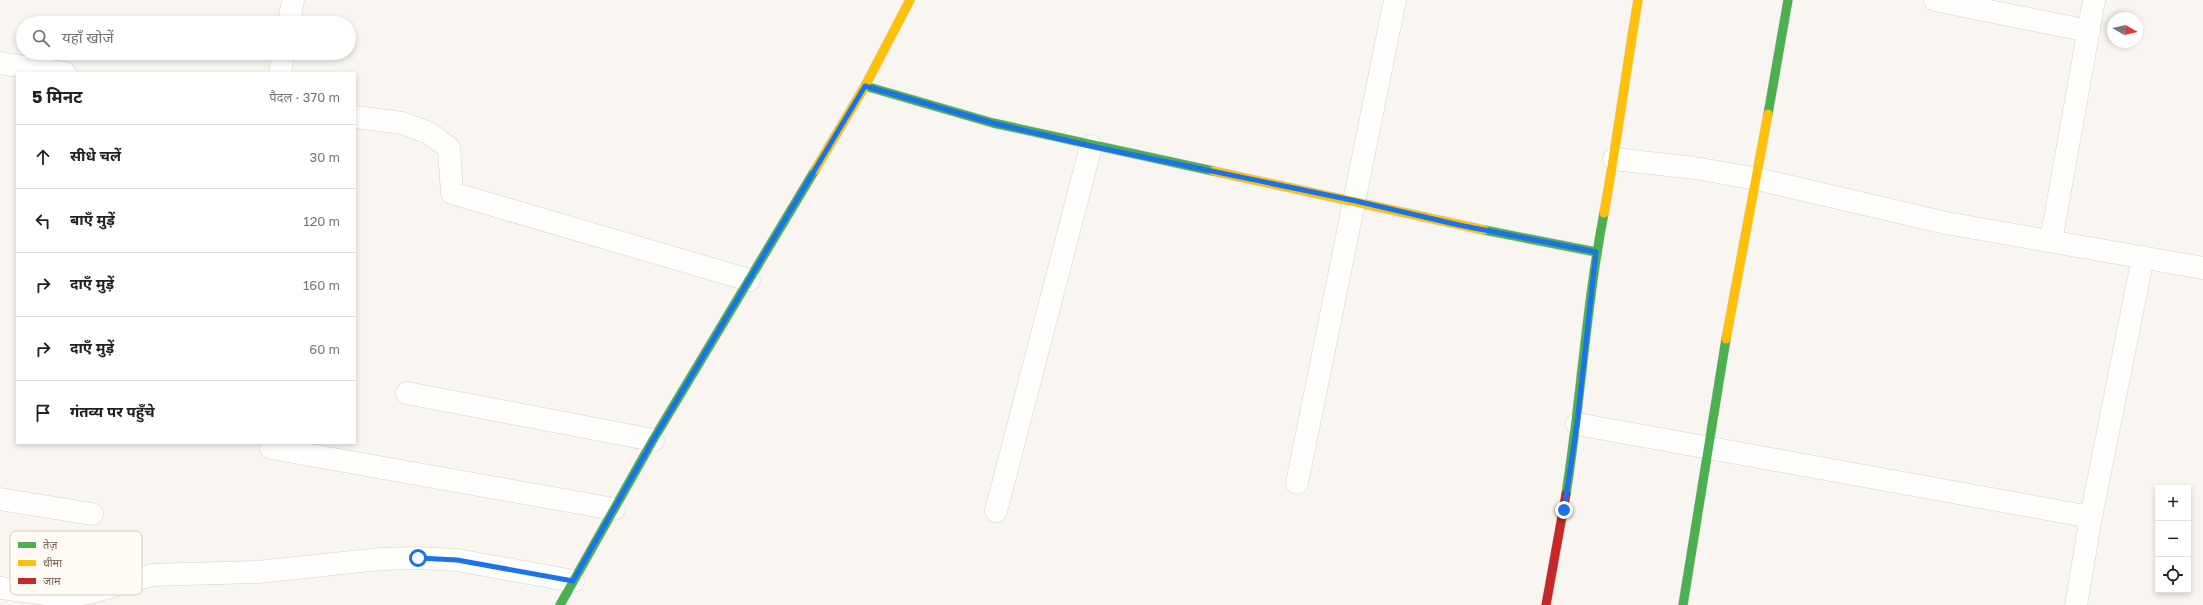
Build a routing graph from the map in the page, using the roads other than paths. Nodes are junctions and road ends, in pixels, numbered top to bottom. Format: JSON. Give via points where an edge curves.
{"nodes":[{"id":1,"x":293,"y":0,"type":"edge"},
{"id":2,"x":910,"y":0,"type":"edge"},
{"id":3,"x":1395,"y":0,"type":"edge"},
{"id":4,"x":1638,"y":0,"type":"edge"},
{"id":5,"x":1788,"y":0,"type":"edge"},
{"id":6,"x":1935,"y":0,"type":"edge"},
{"id":7,"x":2094,"y":0,"type":"edge"},
{"id":8,"x":290,"y":16,"type":"edge"},
{"id":9,"x":2089,"y":30,"type":"junction"},
{"id":10,"x":283,"y":60,"type":"edge"},
{"id":11,"x":0,"y":62,"type":"edge"},
{"id":12,"x":59,"y":72,"type":"edge"},
{"id":13,"x":280,"y":72,"type":"edge"},
{"id":14,"x":865,"y":86,"type":"junction"},
{"id":15,"x":356,"y":117,"type":"edge"},
{"id":16,"x":1091,"y":146,"type":"junction"},
{"id":17,"x":1614,"y":158,"type":"junction"},
{"id":18,"x":1757,"y":179,"type":"junction"},
{"id":19,"x":1356,"y":201,"type":"junction"},
{"id":20,"x":2051,"y":241,"type":"junction"},
{"id":21,"x":1596,"y":252,"type":"junction"},
{"id":22,"x":2143,"y":257,"type":"junction"},
{"id":23,"x":2203,"y":268,"type":"edge"},
{"id":24,"x":749,"y":280,"type":"junction"},
{"id":25,"x":407,"y":393,"type":"dead end"},
{"id":26,"x":1577,"y":424,"type":"junction"},
{"id":27,"x":653,"y":440,"type":"junction"},
{"id":28,"x":1709,"y":447,"type":"junction"},
{"id":29,"x":272,"y":448,"type":"dead end"},
{"id":30,"x":1297,"y":483,"type":"dead end"},
{"id":31,"x":0,"y":499,"type":"edge"},
{"id":32,"x":614,"y":509,"type":"junction"},
{"id":33,"x":996,"y":511,"type":"dead end"},
{"id":34,"x":92,"y":514,"type":"dead end"},
{"id":35,"x":2091,"y":517,"type":"junction"},
{"id":36,"x":142,"y":578,"type":"edge"},
{"id":37,"x":573,"y":581,"type":"junction"},
{"id":38,"x":0,"y":588,"type":"edge"},
{"id":39,"x":10,"y":589,"type":"edge"},
{"id":40,"x":53,"y":595,"type":"edge"},
{"id":41,"x":76,"y":595,"type":"edge"},
{"id":42,"x":560,"y":605,"type":"edge"},
{"id":43,"x":1546,"y":605,"type":"edge"},
{"id":44,"x":1684,"y":605,"type":"edge"},
{"id":45,"x":2076,"y":605,"type":"edge"}],
"edges":[{"from":1,"to":8,"type":"street"},
{"from":2,"to":14,"type":"street"},
{"from":3,"to":19,"type":"street"},
{"from":4,"to":17,"type":"street"},
{"from":5,"to":18,"type":"street"},
{"from":6,"to":9,"type":"street"},
{"from":7,"to":9,"type":"street"},
{"from":9,"to":20,"type":"street"},
{"from":10,"to":13,"type":"street"},
{"from":11,"to":12,"type":"street"},
{"from":14,"to":16,"type":"street","via":[[993,123]]},
{"from":14,"to":24,"type":"street"},
{"from":15,"to":24,"type":"street","via":[[402,123],[429,133],[449,148],[452,193]]},
{"from":16,"to":19,"type":"street"},
{"from":16,"to":33,"type":"street"},
{"from":17,"to":18,"type":"street"},
{"from":17,"to":21,"type":"street"},
{"from":18,"to":20,"type":"street","via":[[1946,223]]},
{"from":18,"to":28,"type":"street","via":[[1733,293]]},
{"from":19,"to":21,"type":"street","via":[[1459,225]]},
{"from":19,"to":30,"type":"street"},
{"from":20,"to":22,"type":"street"},
{"from":21,"to":26,"type":"street"},
{"from":22,"to":23,"type":"street"},
{"from":22,"to":35,"type":"street"},
{"from":24,"to":27,"type":"street"},
{"from":25,"to":27,"type":"street"},
{"from":26,"to":28,"type":"street"},
{"from":26,"to":43,"type":"street"},
{"from":27,"to":32,"type":"street"},
{"from":28,"to":35,"type":"street"},
{"from":28,"to":44,"type":"street"},
{"from":29,"to":32,"type":"street"},
{"from":31,"to":34,"type":"street"},
{"from":32,"to":37,"type":"street"},
{"from":35,"to":45,"type":"street"},
{"from":36,"to":37,"type":"street","via":[[152,575],[258,572],[380,559],[418,558],[457,560]]},
{"from":37,"to":42,"type":"street"},
{"from":38,"to":39,"type":"street"},
{"from":40,"to":41,"type":"street"}]}
